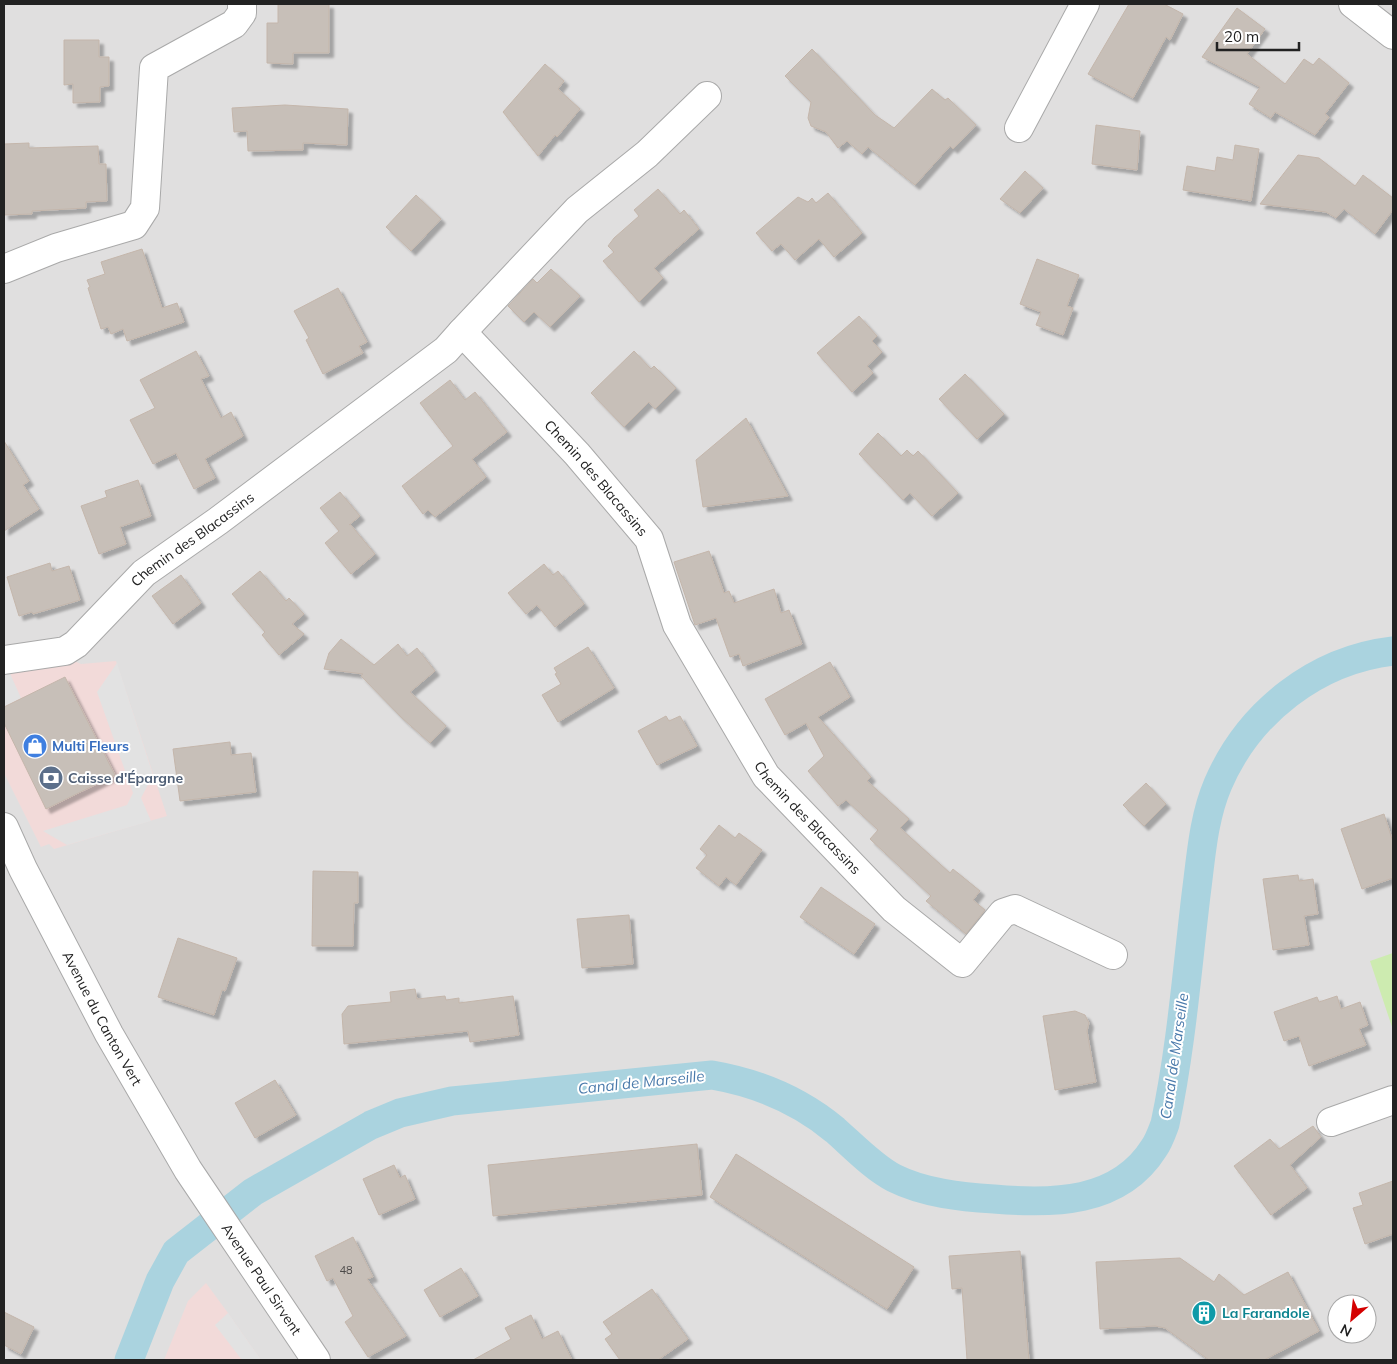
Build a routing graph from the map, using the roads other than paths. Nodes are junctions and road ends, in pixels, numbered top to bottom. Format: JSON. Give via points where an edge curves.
{"nodes":[{"id":1,"x":242,"y":4,"type":"edge"},
{"id":2,"x":1085,"y":4,"type":"edge"},
{"id":3,"x":1353,"y":4,"type":"edge"},
{"id":4,"x":1393,"y":35,"type":"edge"},
{"id":5,"x":707,"y":96,"type":"dead end"},
{"id":6,"x":1019,"y":128,"type":"dead end"},
{"id":7,"x":4,"y":268,"type":"edge"},
{"id":8,"x":462,"y":332,"type":"junction"},
{"id":9,"x":4,"y":660,"type":"edge"},
{"id":10,"x":4,"y":830,"type":"edge"},
{"id":11,"x":1114,"y":955,"type":"dead end"},
{"id":12,"x":1393,"y":1100,"type":"edge"},
{"id":13,"x":1331,"y":1122,"type":"dead end"},
{"id":14,"x":209,"y":1198,"type":"joint"},
{"id":15,"x":316,"y":1360,"type":"edge"}],
"edges":[{"from":1,"to":7,"type":"street","via":[[242,13],[234,24],[154,68],[144,208],[134,225],[56,248]]},
{"from":2,"to":6,"type":"street"},
{"from":3,"to":4,"type":"street"},
{"from":5,"to":8,"type":"street","via":[[647,154],[577,210]]},
{"from":8,"to":9,"type":"street","name":"Chemin des Blacassins","via":[[446,350],[144,573],[76,644],[65,651]]},
{"from":8,"to":11,"type":"street","name":"Chemin des Blacassins","via":[[577,454],[649,539],[677,625],[766,776],[894,909],[962,963],[1003,913],[1015,909]]},
{"from":10,"to":14,"type":"street","name":"Avenue du Canton Vert","via":[[108,1034],[188,1170]]},
{"from":12,"to":13,"type":"street"},
{"from":14,"to":15,"type":"street","name":"Avenue Paul Sirvent"}]}
